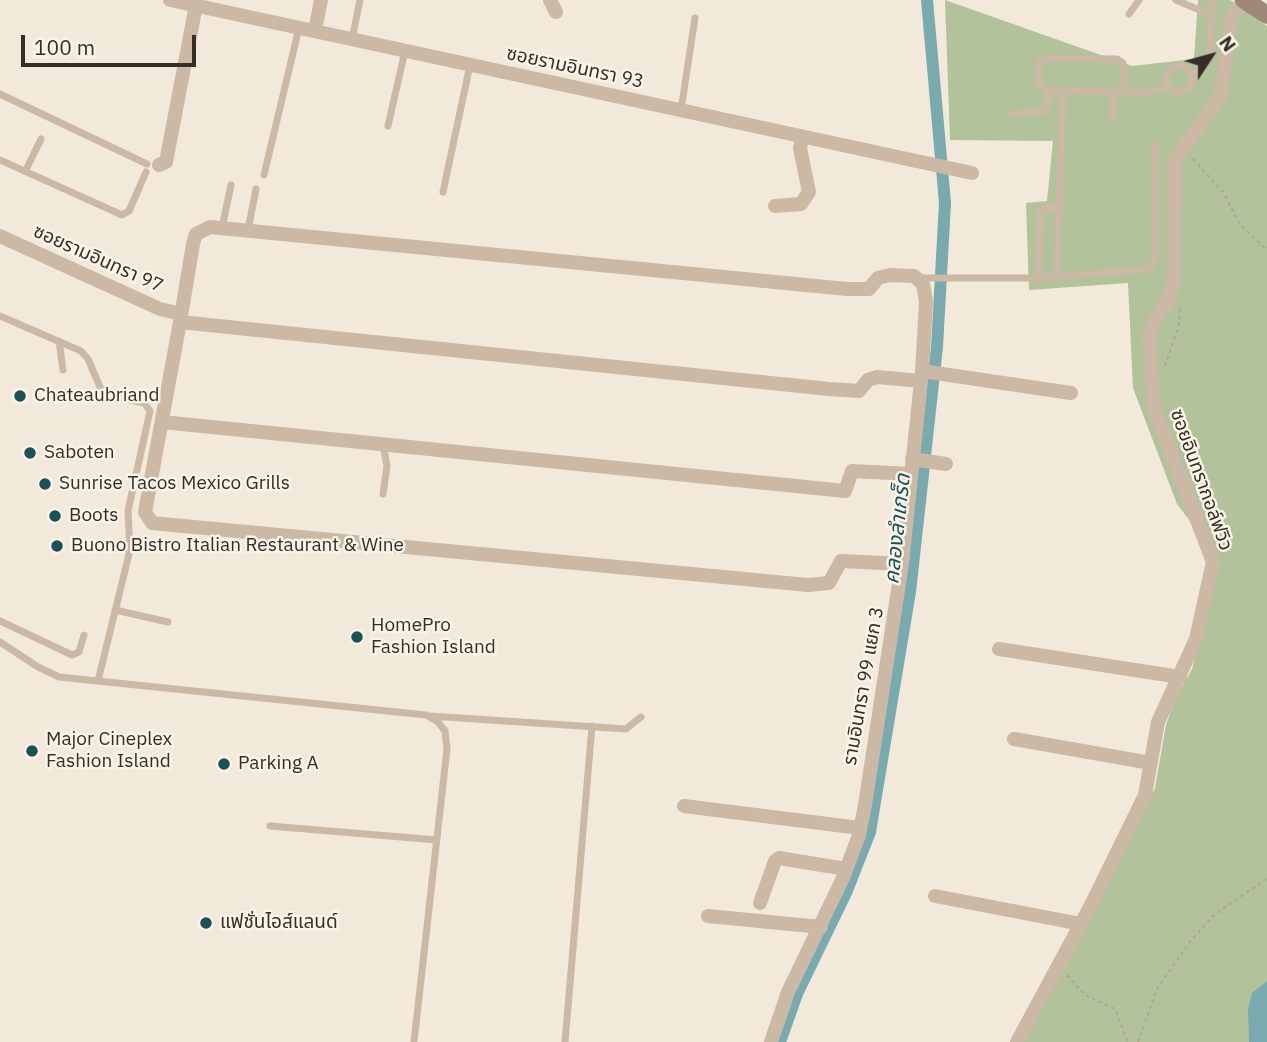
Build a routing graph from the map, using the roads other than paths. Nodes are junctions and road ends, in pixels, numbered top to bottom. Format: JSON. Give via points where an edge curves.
{"nodes":[{"id":1,"x":170,"y":0,"type":"edge"},
{"id":2,"x":321,"y":0,"type":"edge"},
{"id":3,"x":360,"y":0,"type":"edge"},
{"id":4,"x":1139,"y":0,"type":"edge"},
{"id":5,"x":1176,"y":0,"type":"edge"},
{"id":6,"x":1213,"y":0,"type":"edge"},
{"id":7,"x":1244,"y":0,"type":"edge"},
{"id":8,"x":196,"y":5,"type":"junction"},
{"id":9,"x":223,"y":6,"type":"edge"},
{"id":10,"x":1129,"y":14,"type":"dead end"},
{"id":11,"x":1211,"y":15,"type":"junction"},
{"id":12,"x":1267,"y":15,"type":"edge"},
{"id":13,"x":695,"y":19,"type":"dead end"},
{"id":14,"x":299,"y":28,"type":"junction"},
{"id":15,"x":315,"y":32,"type":"junction"},
{"id":16,"x":352,"y":39,"type":"junction"},
{"id":17,"x":405,"y":50,"type":"junction"},
{"id":18,"x":470,"y":65,"type":"junction"},
{"id":19,"x":1192,"y":75,"type":"junction"},
{"id":20,"x":1169,"y":87,"type":"junction"},
{"id":21,"x":1050,"y":90,"type":"junction"},
{"id":22,"x":1063,"y":90,"type":"junction"},
{"id":23,"x":1113,"y":91,"type":"junction"},
{"id":24,"x":1124,"y":92,"type":"junction"},
{"id":25,"x":0,"y":94,"type":"edge"},
{"id":26,"x":681,"y":111,"type":"junction"},
{"id":27,"x":1012,"y":113,"type":"dead end"},
{"id":28,"x":1113,"y":120,"type":"dead end"},
{"id":29,"x":388,"y":126,"type":"dead end"},
{"id":30,"x":803,"y":137,"type":"junction"},
{"id":31,"x":41,"y":139,"type":"dead end"},
{"id":32,"x":1155,"y":144,"type":"dead end"},
{"id":33,"x":0,"y":160,"type":"edge"},
{"id":34,"x":151,"y":167,"type":"junction"},
{"id":35,"x":26,"y":170,"type":"junction"},
{"id":36,"x":965,"y":172,"type":"dead end"},
{"id":37,"x":264,"y":175,"type":"dead end"},
{"id":38,"x":231,"y":185,"type":"dead end"},
{"id":39,"x":256,"y":189,"type":"dead end"},
{"id":40,"x":443,"y":192,"type":"dead end"},
{"id":41,"x":775,"y":206,"type":"dead end"},
{"id":42,"x":1059,"y":206,"type":"junction"},
{"id":43,"x":222,"y":228,"type":"junction"},
{"id":44,"x":248,"y":230,"type":"junction"},
{"id":45,"x":0,"y":236,"type":"edge"},
{"id":46,"x":1056,"y":277,"type":"junction"},
{"id":47,"x":921,"y":278,"type":"junction"},
{"id":48,"x":1039,"y":278,"type":"junction"},
{"id":49,"x":0,"y":316,"type":"edge"},
{"id":50,"x":181,"y":318,"type":"junction"},
{"id":51,"x":59,"y":341,"type":"junction"},
{"id":52,"x":63,"y":370,"type":"dead end"},
{"id":53,"x":929,"y":374,"type":"junction"},
{"id":54,"x":1071,"y":393,"type":"dead end"},
{"id":55,"x":162,"y":422,"type":"junction"},
{"id":56,"x":383,"y":444,"type":"junction"},
{"id":57,"x":916,"y":459,"type":"junction"},
{"id":58,"x":941,"y":462,"type":"dead end"},
{"id":59,"x":911,"y":474,"type":"junction"},
{"id":60,"x":383,"y":494,"type":"dead end"},
{"id":61,"x":902,"y":564,"type":"junction"},
{"id":62,"x":115,"y":610,"type":"junction"},
{"id":63,"x":0,"y":621,"type":"edge"},
{"id":64,"x":168,"y":622,"type":"dead end"},
{"id":65,"x":84,"y":635,"type":"dead end"},
{"id":66,"x":0,"y":642,"type":"edge"},
{"id":67,"x":0,"y":648,"type":"edge"},
{"id":68,"x":999,"y":649,"type":"dead end"},
{"id":69,"x":17,"y":654,"type":"junction"},
{"id":70,"x":1180,"y":677,"type":"junction"},
{"id":71,"x":99,"y":681,"type":"junction"},
{"id":72,"x":426,"y":715,"type":"junction"},
{"id":73,"x":641,"y":718,"type":"dead end"},
{"id":74,"x":592,"y":726,"type":"junction"},
{"id":75,"x":1014,"y":739,"type":"dead end"},
{"id":76,"x":1151,"y":763,"type":"junction"},
{"id":77,"x":684,"y":806,"type":"dead end"},
{"id":78,"x":270,"y":826,"type":"dead end"},
{"id":79,"x":860,"y":828,"type":"junction"},
{"id":80,"x":437,"y":840,"type":"junction"},
{"id":81,"x":846,"y":869,"type":"junction"},
{"id":82,"x":935,"y":896,"type":"dead end"},
{"id":83,"x":760,"y":903,"type":"dead end"},
{"id":84,"x":708,"y":916,"type":"dead end"},
{"id":85,"x":1081,"y":924,"type":"junction"},
{"id":86,"x":821,"y":927,"type":"junction"},
{"id":87,"x":414,"y":1042,"type":"edge"},
{"id":88,"x":565,"y":1042,"type":"edge"},
{"id":89,"x":771,"y":1042,"type":"edge"},
{"id":90,"x":1017,"y":1042,"type":"edge"}],
"edges":[{"from":1,"to":8,"type":"street","name":"ซอยรามอินทรา 93"},
{"from":2,"to":15,"type":"street"},
{"from":3,"to":16,"type":"lane"},
{"from":4,"to":10,"type":"lane"},
{"from":5,"to":11,"type":"lane"},
{"from":6,"to":11,"type":"lane"},
{"from":7,"to":12,"type":"main road"},
{"from":7,"to":70,"type":"street","name":"ซอยอินทรากอล์ฟวิว","via":[[1231,20],[1220,95],[1175,160],[1174,278],[1171,296],[1149,337],[1150,390],[1164,440],[1213,562],[1196,639]]},
{"from":8,"to":9,"type":"street","name":"ซอยรามอินทรา 93"},
{"from":8,"to":34,"type":"street","via":[[166,162]]},
{"from":9,"to":14,"type":"street","name":"ซอยรามอินทรา 93"},
{"from":11,"to":19,"type":"lane","via":[[1209,57]]},
{"from":13,"to":26,"type":"lane"},
{"from":14,"to":15,"type":"street","name":"ซอยรามอินทรา 93"},
{"from":14,"to":37,"type":"lane"},
{"from":15,"to":16,"type":"street","name":"ซอยรามอินทรา 93"},
{"from":16,"to":17,"type":"street","name":"ซอยรามอินทรา 93"},
{"from":17,"to":18,"type":"street","name":"ซอยรามอินทรา 93"},
{"from":17,"to":29,"type":"lane"},
{"from":18,"to":26,"type":"street","name":"ซอยรามอินทรา 93"},
{"from":18,"to":40,"type":"lane"},
{"from":19,"to":20,"type":"lane","via":[[1186,90]]},
{"from":19,"to":20,"type":"lane","via":[[1187,68],[1175,66],[1167,75]]},
{"from":20,"to":24,"type":"lane"},
{"from":21,"to":22,"type":"lane"},
{"from":21,"to":24,"type":"lane","via":[[1038,82],[1041,60],[1117,59],[1123,63]]},
{"from":21,"to":27,"type":"lane","via":[[1046,111]]},
{"from":22,"to":23,"type":"lane"},
{"from":22,"to":42,"type":"lane"},
{"from":23,"to":24,"type":"lane"},
{"from":23,"to":28,"type":"lane"},
{"from":25,"to":34,"type":"lane"},
{"from":26,"to":30,"type":"street","name":"ซอยรามอินทรา 93"},
{"from":30,"to":36,"type":"street","name":"ซอยรามอินทรา 93"},
{"from":30,"to":41,"type":"street","via":[[800,148],[809,192],[801,204]]},
{"from":31,"to":35,"type":"lane"},
{"from":32,"to":46,"type":"lane","via":[[1153,266],[1145,271]]},
{"from":33,"to":35,"type":"lane"},
{"from":34,"to":35,"type":"lane","via":[[129,211],[122,215]]},
{"from":38,"to":43,"type":"lane"},
{"from":39,"to":44,"type":"lane"},
{"from":42,"to":46,"type":"lane"},
{"from":42,"to":48,"type":"lane","via":[[1040,210]]},
{"from":43,"to":44,"type":"street"},
{"from":43,"to":50,"type":"street","via":[[204,228],[195,234]]},
{"from":44,"to":47,"type":"street","via":[[847,289],[869,289],[878,278],[890,275]]},
{"from":45,"to":50,"type":"street","name":"ซอยรามอินทรา 97"},
{"from":46,"to":48,"type":"lane"},
{"from":47,"to":48,"type":"lane"},
{"from":47,"to":53,"type":"street","name":"รามอินทรา 99 แยก 3"},
{"from":49,"to":51,"type":"lane"},
{"from":50,"to":53,"type":"street","name":"ซอยรามอินทรา 97","via":[[829,389],[859,391],[877,377]]},
{"from":50,"to":55,"type":"street"},
{"from":51,"to":52,"type":"lane"},
{"from":51,"to":62,"type":"lane","via":[[86,355],[105,396],[144,403],[149,408],[132,472],[130,550]]},
{"from":53,"to":54,"type":"street","name":"ซอยรามอินทรา 97"},
{"from":53,"to":57,"type":"street","name":"รามอินทรา 99 แยก 3"},
{"from":55,"to":56,"type":"street"},
{"from":55,"to":61,"type":"street","via":[[145,512],[152,523],[808,585],[829,583],[841,561]]},
{"from":56,"to":59,"type":"street","via":[[845,491],[852,471]]},
{"from":56,"to":60,"type":"lane","via":[[387,466]]},
{"from":57,"to":58,"type":"street"},
{"from":57,"to":59,"type":"street","name":"รามอินทรา 99 แยก 3"},
{"from":59,"to":61,"type":"street","name":"รามอินทรา 99 แยก 3"},
{"from":61,"to":79,"type":"street","name":"รามอินทรา 99 แยก 3"},
{"from":62,"to":64,"type":"lane"},
{"from":62,"to":71,"type":"lane"},
{"from":63,"to":65,"type":"lane","via":[[72,655],[79,652]]},
{"from":66,"to":69,"type":"lane"},
{"from":67,"to":69,"type":"lane"},
{"from":68,"to":70,"type":"street"},
{"from":69,"to":71,"type":"lane","via":[[59,677]]},
{"from":70,"to":76,"type":"street","name":"ซอยอินทรากอล์ฟวิว","via":[[1158,722]]},
{"from":71,"to":72,"type":"lane"},
{"from":72,"to":74,"type":"lane"},
{"from":72,"to":80,"type":"lane","via":[[445,731],[447,748]]},
{"from":73,"to":74,"type":"lane","via":[[626,729]]},
{"from":74,"to":88,"type":"lane"},
{"from":75,"to":76,"type":"street"},
{"from":76,"to":85,"type":"street","name":"ซอยอินทรากอล์ฟวิว","via":[[1145,795]]},
{"from":77,"to":79,"type":"street"},
{"from":78,"to":80,"type":"lane"},
{"from":79,"to":81,"type":"street","name":"รามอินทรา 99 แยก 3"},
{"from":80,"to":87,"type":"lane"},
{"from":81,"to":83,"type":"street","via":[[779,858]]},
{"from":81,"to":86,"type":"street","name":"รามอินทรา 99 แยก 3"},
{"from":82,"to":85,"type":"street"},
{"from":84,"to":86,"type":"street"},
{"from":85,"to":90,"type":"street","name":"ซอยอินทรากอล์ฟวิว"},
{"from":86,"to":89,"type":"street","name":"รามอินทรา 99 แยก 3","via":[[788,992]]}]}
